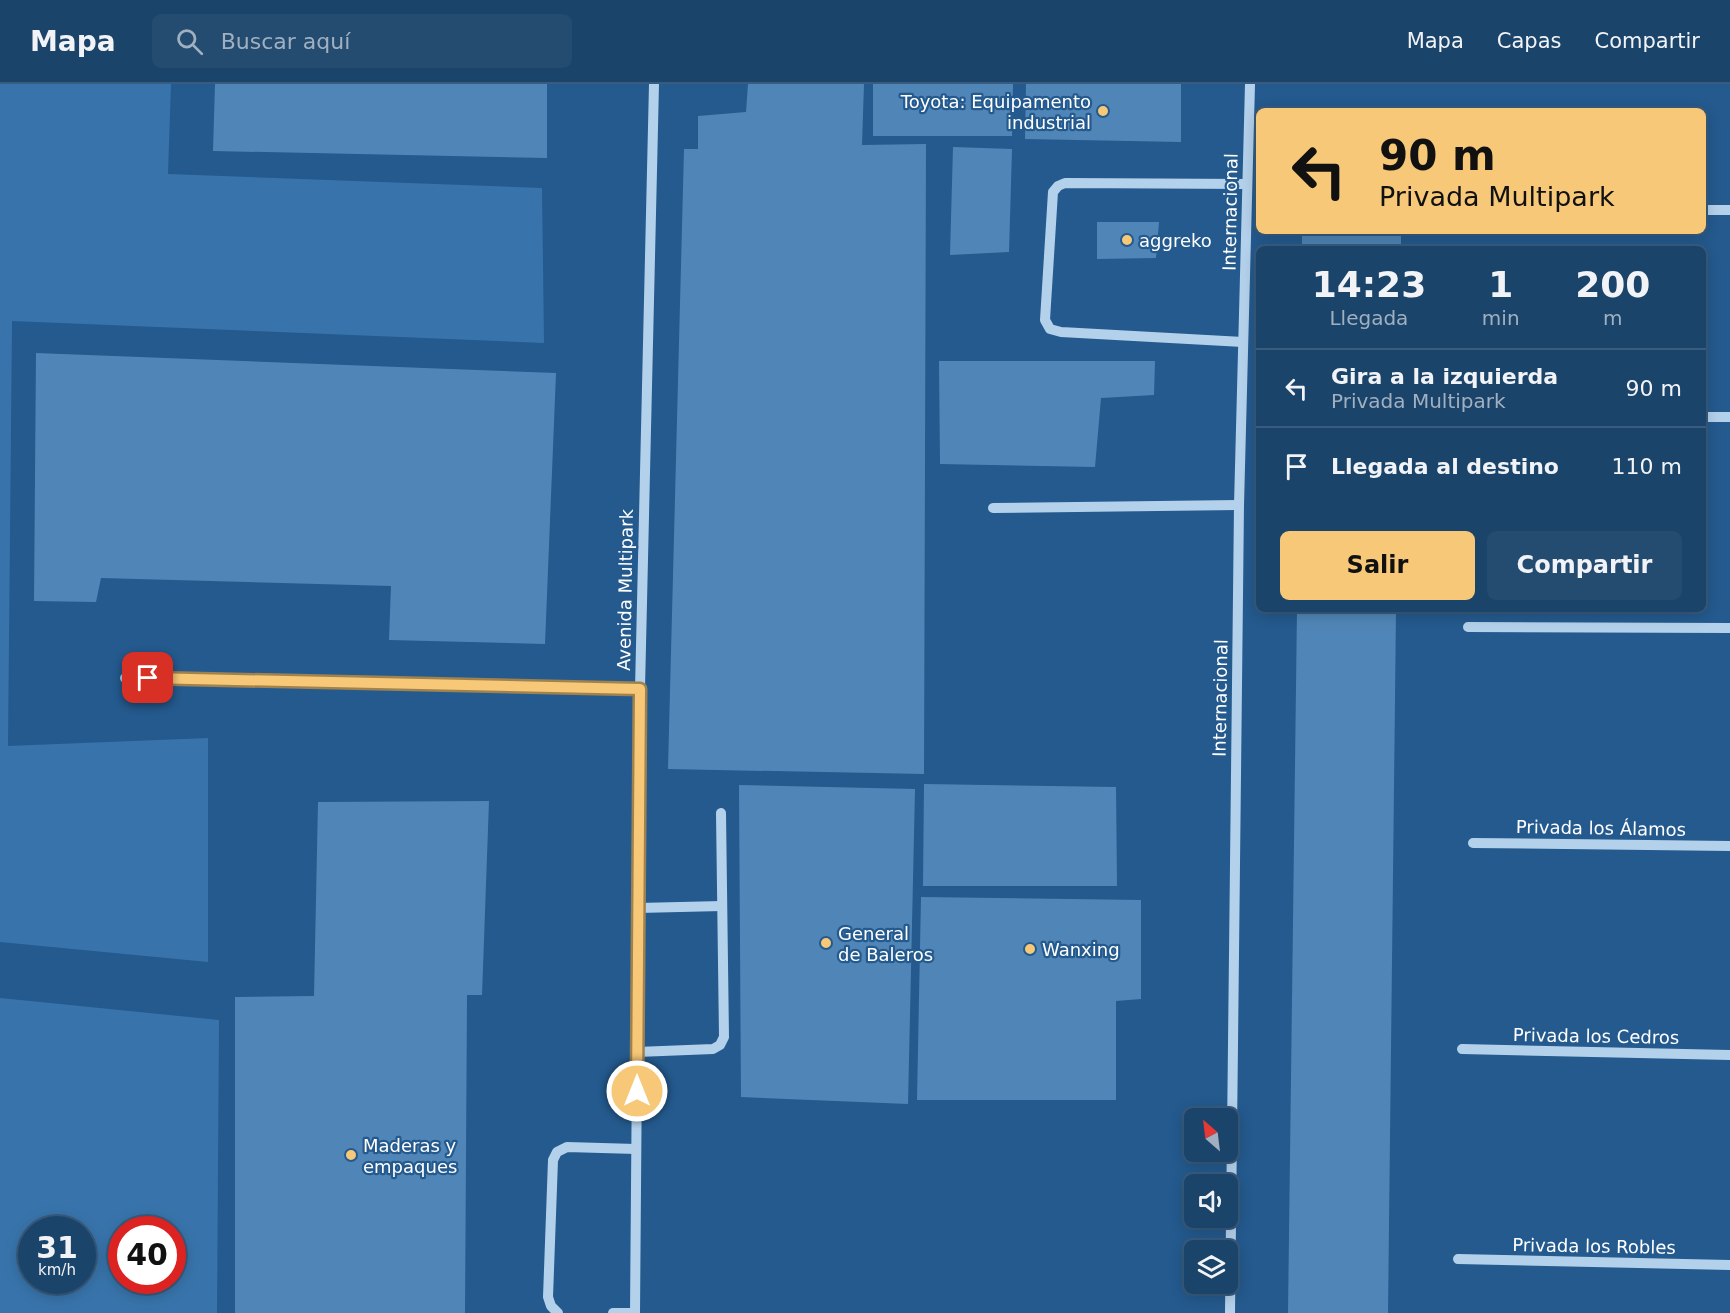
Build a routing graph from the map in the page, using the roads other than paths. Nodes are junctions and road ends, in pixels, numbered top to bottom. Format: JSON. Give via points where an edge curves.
{"nodes":[{"id":1,"x":654,"y":84,"type":"edge"},
{"id":2,"x":1250,"y":84,"type":"edge"},
{"id":3,"x":1247,"y":184,"type":"junction"},
{"id":4,"x":1706,"y":210,"type":"edge"},
{"id":5,"x":1730,"y":210,"type":"edge"},
{"id":6,"x":1243,"y":342,"type":"junction"},
{"id":7,"x":1706,"y":417,"type":"edge"},
{"id":8,"x":1730,"y":417,"type":"edge"},
{"id":9,"x":1239,"y":505,"type":"junction"},
{"id":10,"x":993,"y":508,"type":"dead end"},
{"id":11,"x":1467,"y":627,"type":"dead end"},
{"id":12,"x":1730,"y":628,"type":"edge"},
{"id":13,"x":125,"y":678,"type":"dead end"},
{"id":14,"x":640,"y":689,"type":"junction"},
{"id":15,"x":721,"y":813,"type":"dead end"},
{"id":16,"x":1473,"y":843,"type":"dead end"},
{"id":17,"x":1730,"y":846,"type":"edge"},
{"id":18,"x":723,"y":906,"type":"junction"},
{"id":19,"x":638,"y":908,"type":"junction"},
{"id":20,"x":1462,"y":1049,"type":"dead end"},
{"id":21,"x":637,"y":1052,"type":"junction"},
{"id":22,"x":1730,"y":1055,"type":"edge"},
{"id":23,"x":636,"y":1149,"type":"junction"},
{"id":24,"x":1458,"y":1260,"type":"dead end"},
{"id":25,"x":1730,"y":1265,"type":"edge"},
{"id":26,"x":558,"y":1313,"type":"edge"},
{"id":27,"x":613,"y":1313,"type":"edge"},
{"id":28,"x":635,"y":1313,"type":"edge"},
{"id":29,"x":1230,"y":1313,"type":"edge"}],
"edges":[{"from":1,"to":14,"type":"street","name":"Avenida Multipark"},
{"from":2,"to":3,"type":"street","name":"Internacional"},
{"from":3,"to":6,"type":"street","name":"Internacional"},
{"from":3,"to":6,"type":"street","via":[[1058,186],[1053,192],[1045,320],[1050,328],[1061,332]]},
{"from":4,"to":5,"type":"street"},
{"from":6,"to":9,"type":"street","name":"Internacional"},
{"from":7,"to":8,"type":"street"},
{"from":9,"to":10,"type":"street"},
{"from":9,"to":29,"type":"street","name":"Internacional"},
{"from":11,"to":12,"type":"street"},
{"from":13,"to":14,"type":"street"},
{"from":14,"to":19,"type":"street","name":"Avenida Multipark"},
{"from":15,"to":18,"type":"street"},
{"from":16,"to":17,"type":"street","name":"Privada los Álamos"},
{"from":18,"to":19,"type":"street"},
{"from":18,"to":21,"type":"street","via":[[724,1037],[720,1046]]},
{"from":19,"to":21,"type":"street","name":"Avenida Multipark"},
{"from":20,"to":22,"type":"street","name":"Privada los Cedros"},
{"from":21,"to":23,"type":"street","name":"Avenida Multipark"},
{"from":23,"to":26,"type":"street","via":[[567,1147],[557,1152],[553,1160],[548,1297]]},
{"from":23,"to":28,"type":"street","name":"Avenida Multipark"},
{"from":24,"to":25,"type":"street","name":"Privada los Robles"},
{"from":27,"to":28,"type":"street"}]}
